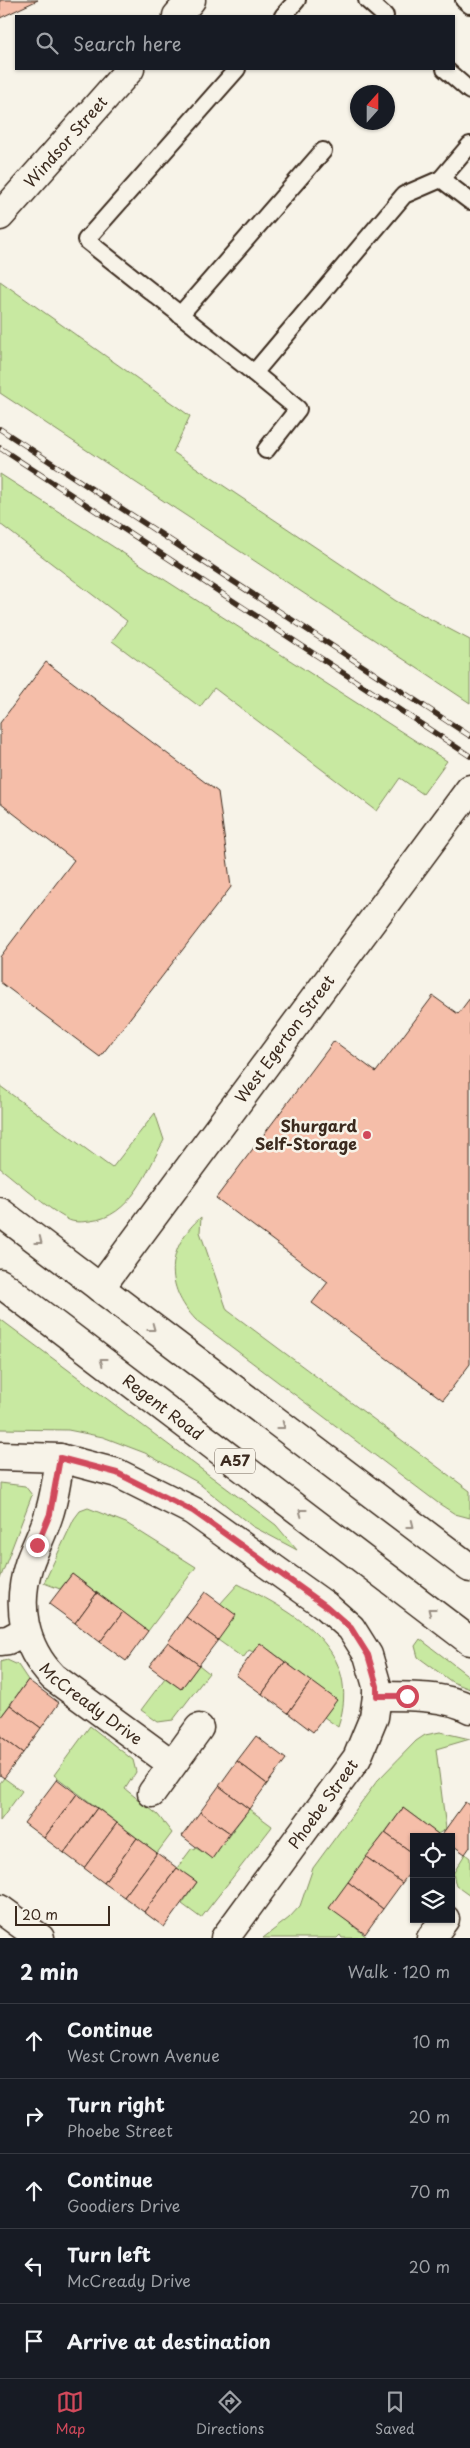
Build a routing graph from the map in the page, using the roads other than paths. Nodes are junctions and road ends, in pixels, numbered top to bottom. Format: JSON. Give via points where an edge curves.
{"nodes":[{"id":1,"x":191,"y":0,"type":"edge"},
{"id":2,"x":298,"y":0,"type":"edge"},
{"id":3,"x":367,"y":0,"type":"edge"},
{"id":4,"x":464,"y":0,"type":"edge"},
{"id":5,"x":470,"y":6,"type":"edge"},
{"id":6,"x":178,"y":15,"type":"edge"},
{"id":7,"x":284,"y":15,"type":"edge"},
{"id":8,"x":384,"y":15,"type":"edge"},
{"id":9,"x":129,"y":70,"type":"edge"},
{"id":10,"x":236,"y":70,"type":"edge"},
{"id":11,"x":446,"y":70,"type":"edge"},
{"id":12,"x":470,"y":91,"type":"edge"},
{"id":13,"x":470,"y":145,"type":"edge"},
{"id":14,"x":323,"y":151,"type":"dead end"},
{"id":15,"x":441,"y":179,"type":"junction"},
{"id":16,"x":470,"y":201,"type":"edge"},
{"id":17,"x":0,"y":216,"type":"edge"},
{"id":18,"x":180,"y":315,"type":"junction"},
{"id":19,"x":254,"y":373,"type":"junction"},
{"id":20,"x":266,"y":450,"type":"dead end"},
{"id":21,"x":470,"y":789,"type":"edge"},
{"id":22,"x":0,"y":1212,"type":"edge"},
{"id":23,"x":0,"y":1283,"type":"edge"},
{"id":24,"x":100,"y":1288,"type":"junction"},
{"id":25,"x":0,"y":1456,"type":"edge"},
{"id":26,"x":60,"y":1458,"type":"junction"},
{"id":27,"x":470,"y":1568,"type":"edge"},
{"id":28,"x":25,"y":1631,"type":"junction"},
{"id":29,"x":0,"y":1641,"type":"edge"},
{"id":30,"x":470,"y":1641,"type":"edge"},
{"id":31,"x":377,"y":1696,"type":"junction"},
{"id":32,"x":470,"y":1709,"type":"edge"},
{"id":33,"x":198,"y":1728,"type":"dead end"},
{"id":34,"x":172,"y":1764,"type":"junction"},
{"id":35,"x":152,"y":1793,"type":"dead end"},
{"id":36,"x":0,"y":1909,"type":"edge"},
{"id":37,"x":442,"y":1923,"type":"edge"},
{"id":38,"x":40,"y":1938,"type":"edge"},
{"id":39,"x":225,"y":1938,"type":"edge"},
{"id":40,"x":431,"y":1938,"type":"edge"}],
"edges":[{"from":1,"to":6,"type":"main road"},
{"from":2,"to":7,"type":"lane"},
{"from":3,"to":8,"type":"lane"},
{"from":4,"to":5,"type":"lane"},
{"from":9,"to":17,"type":"main road","name":"Windsor Street"},
{"from":10,"to":18,"type":"lane","via":[[86,240]]},
{"from":11,"to":12,"type":"lane"},
{"from":13,"to":15,"type":"lane"},
{"from":14,"to":18,"type":"lane"},
{"from":15,"to":16,"type":"lane"},
{"from":15,"to":19,"type":"lane","via":[[404,195]]},
{"from":18,"to":19,"type":"lane"},
{"from":19,"to":20,"type":"lane","via":[[298,409]]},
{"from":21,"to":24,"type":"main road","name":"West Egerton Street"},
{"from":22,"to":24,"type":"main road","one_way":true},
{"from":30,"to":23,"type":"main road","name":"Regent Road","number":"A57","one_way":true},
{"from":24,"to":27,"type":"main road","one_way":true},
{"from":25,"to":26,"type":"main road","name":"Phoebe Street"},
{"from":26,"to":28,"type":"main road","name":"McCready Drive","via":[[50,1514],[24,1582],[22,1615]]},
{"from":26,"to":31,"type":"main road","name":"Phoebe Street","via":[[117,1473],[193,1511],[326,1606],[351,1628],[368,1655]]},
{"from":28,"to":29,"type":"main road"},
{"from":28,"to":34,"type":"main road","name":"McCready Drive","via":[[34,1653],[53,1677]]},
{"from":31,"to":32,"type":"main road","via":[[435,1700]]},
{"from":31,"to":39,"type":"main road","name":"Phoebe Street","via":[[374,1717],[357,1758]]},
{"from":33,"to":34,"type":"main road"},
{"from":34,"to":35,"type":"main road"},
{"from":36,"to":38,"type":"main road"},
{"from":37,"to":40,"type":"main road"}]}
